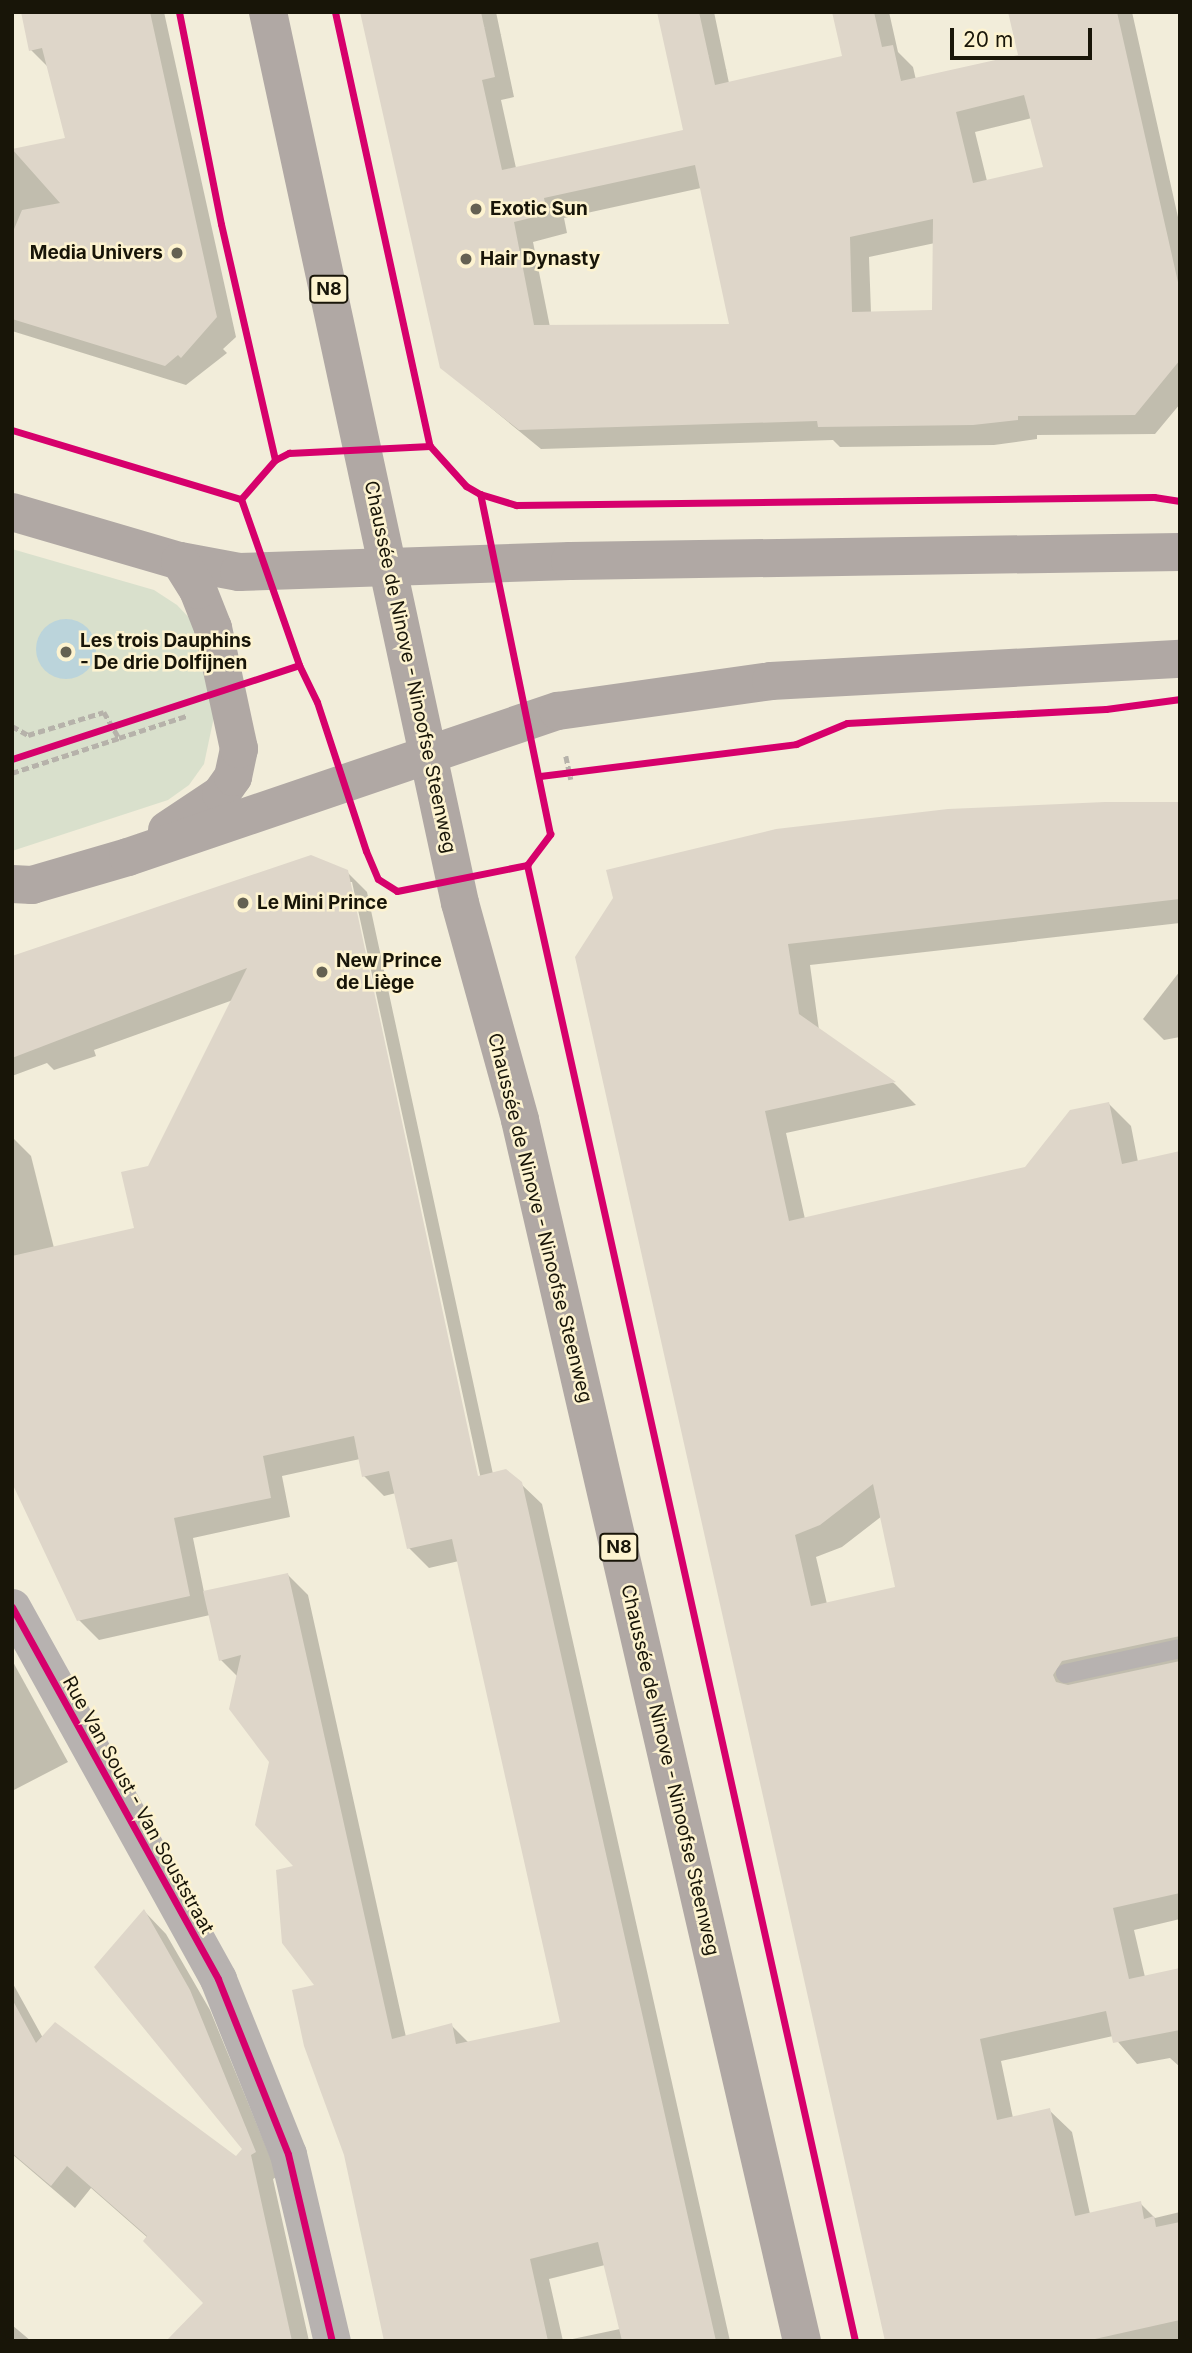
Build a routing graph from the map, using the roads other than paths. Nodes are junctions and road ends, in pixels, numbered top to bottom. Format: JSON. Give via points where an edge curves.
{"nodes":[{"id":1,"x":268,"y":12,"type":"edge"},
{"id":2,"x":15,"y":514,"type":"edge"},
{"id":3,"x":1180,"y":552,"type":"edge"},
{"id":4,"x":180,"y":561,"type":"junction"},
{"id":5,"x":389,"y":566,"type":"junction"},
{"id":6,"x":1180,"y":659,"type":"edge"},
{"id":7,"x":429,"y":755,"type":"junction"},
{"id":8,"x":128,"y":857,"type":"junction"},
{"id":9,"x":12,"y":884,"type":"edge"},
{"id":10,"x":12,"y":1607,"type":"edge"},
{"id":11,"x":1180,"y":1648,"type":"edge"},
{"id":12,"x":1065,"y":1673,"type":"dead end"},
{"id":13,"x":332,"y":2341,"type":"edge"},
{"id":14,"x":802,"y":2341,"type":"edge"}],
"edges":[{"from":1,"to":5,"type":"main road","name":"Chaussée de Ninove - Ninoofse Steenweg","number":"N8"},
{"from":2,"to":4,"type":"main road"},
{"from":3,"to":5,"type":"main road"},
{"from":4,"to":5,"type":"main road","via":[[239,572]]},
{"from":4,"to":8,"type":"main road","via":[[214,628],[239,749],[233,777],[221,793]]},
{"from":5,"to":7,"type":"main road","name":"Chaussée de Ninove - Ninoofse Steenweg","number":"N8"},
{"from":6,"to":7,"type":"main road","via":[[771,681],[558,711]]},
{"from":7,"to":8,"type":"main road"},
{"from":7,"to":14,"type":"main road","name":"Chaussée de Ninove - Ninoofse Steenweg","number":"N8","via":[[473,958],[520,1120]]},
{"from":8,"to":9,"type":"main road","via":[[32,885]]},
{"from":10,"to":13,"type":"street","name":"Rue Van Soust - Van Souststraat","via":[[218,1979],[288,2154]]},
{"from":11,"to":12,"type":"lane"}]}
